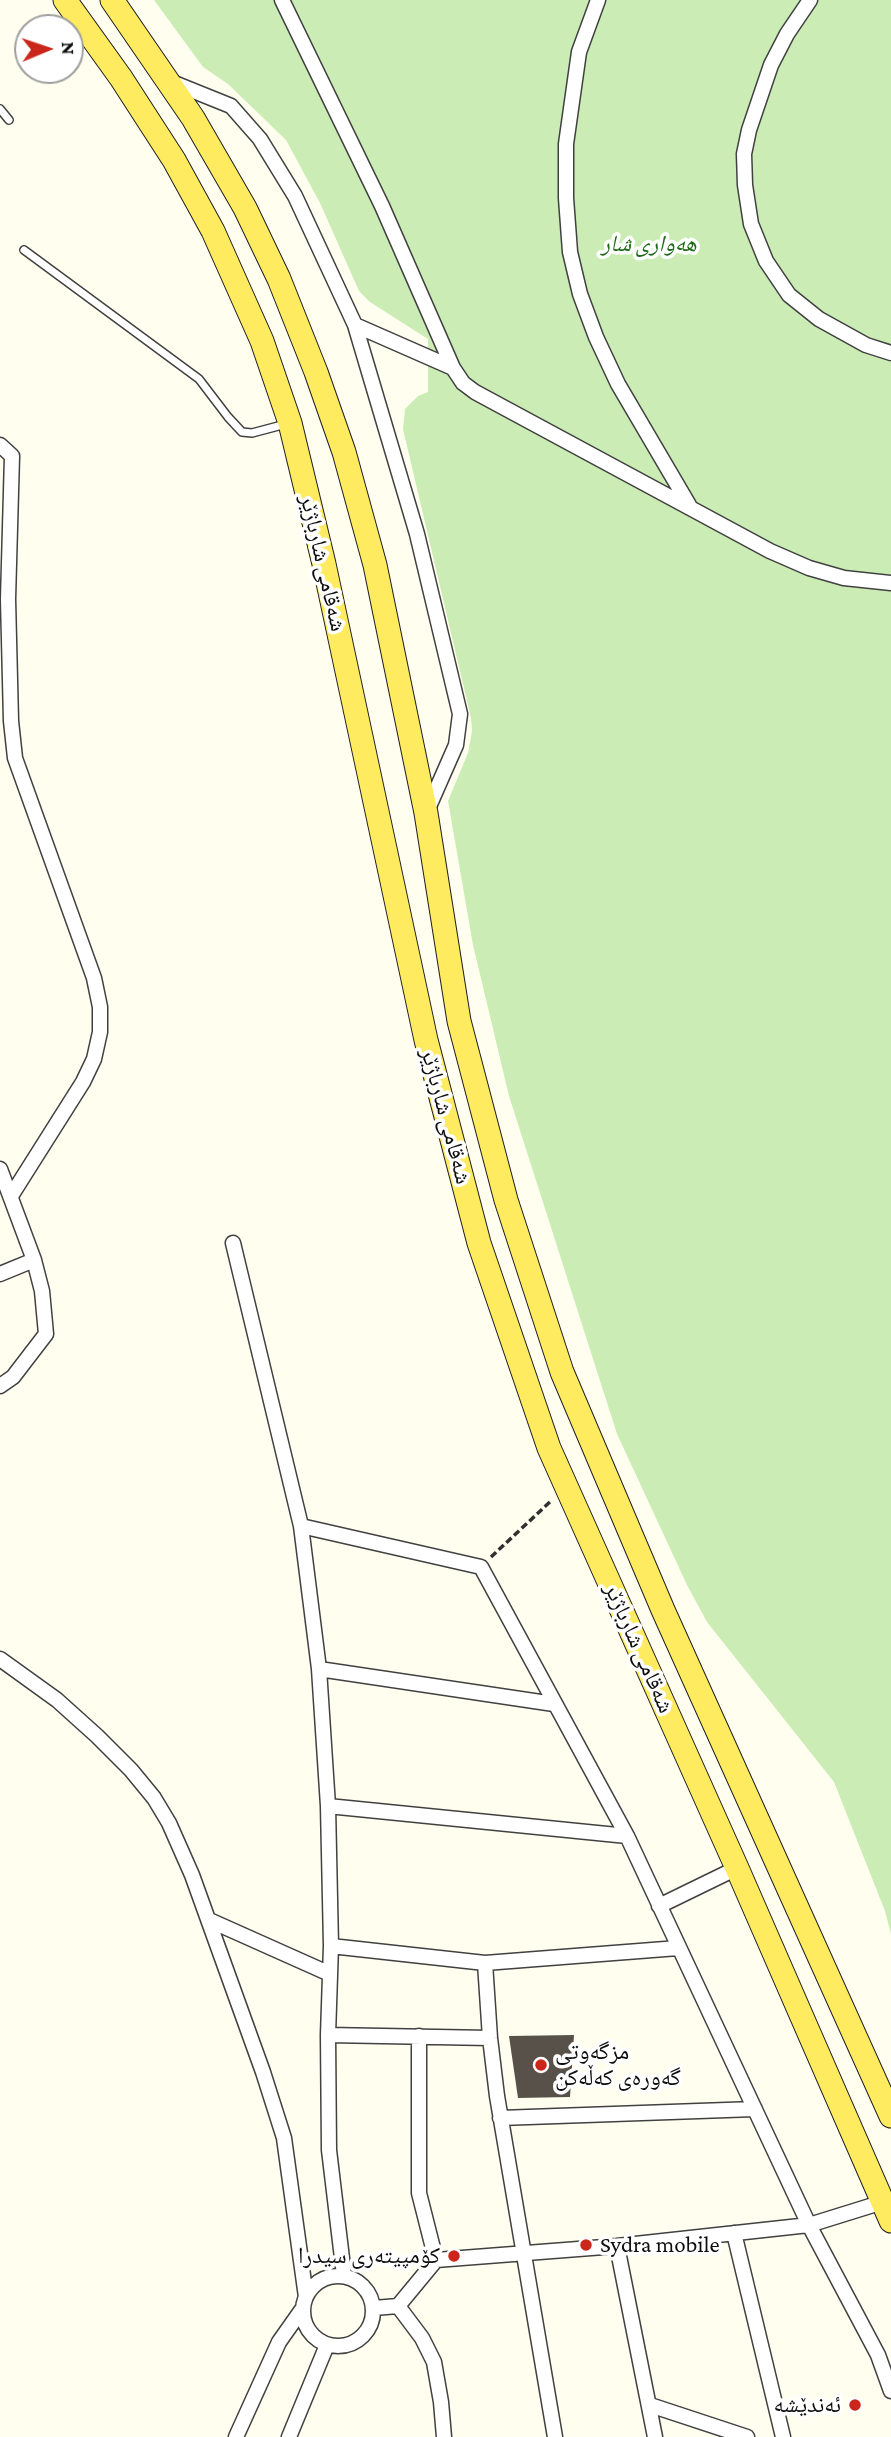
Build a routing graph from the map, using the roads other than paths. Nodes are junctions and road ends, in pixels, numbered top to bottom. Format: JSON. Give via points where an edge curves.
{"nodes":[{"id":1,"x":65,"y":0,"type":"edge"},
{"id":2,"x":112,"y":0,"type":"edge"},
{"id":3,"x":282,"y":0,"type":"edge"},
{"id":4,"x":598,"y":0,"type":"edge"},
{"id":5,"x":810,"y":0,"type":"edge"},
{"id":6,"x":167,"y":81,"type":"junction"},
{"id":7,"x":0,"y":109,"type":"edge"},
{"id":8,"x":9,"y":120,"type":"dead end"},
{"id":9,"x":24,"y":250,"type":"dead end"},
{"id":10,"x":355,"y":325,"type":"junction"},
{"id":11,"x":891,"y":353,"type":"edge"},
{"id":12,"x":453,"y":368,"type":"junction"},
{"id":13,"x":290,"y":423,"type":"junction"},
{"id":14,"x":0,"y":445,"type":"edge"},
{"id":15,"x":690,"y":506,"type":"junction"},
{"id":16,"x":891,"y":583,"type":"edge"},
{"id":17,"x":4,"y":599,"type":"edge"},
{"id":18,"x":5,"y":724,"type":"edge"},
{"id":19,"x":426,"y":813,"type":"junction"},
{"id":20,"x":498,"y":1168,"type":"junction"},
{"id":21,"x":0,"y":1169,"type":"edge"},
{"id":22,"x":463,"y":1179,"type":"junction"},
{"id":23,"x":11,"y":1196,"type":"junction"},
{"id":24,"x":233,"y":1243,"type":"dead end"},
{"id":25,"x":34,"y":1260,"type":"junction"},
{"id":26,"x":0,"y":1274,"type":"edge"},
{"id":27,"x":0,"y":1385,"type":"edge"},
{"id":28,"x":301,"y":1526,"type":"junction"},
{"id":29,"x":0,"y":1659,"type":"edge"},
{"id":30,"x":319,"y":1668,"type":"junction"},
{"id":31,"x":554,"y":1704,"type":"junction"},
{"id":32,"x":328,"y":1806,"type":"junction"},
{"id":33,"x":627,"y":1836,"type":"junction"},
{"id":34,"x":737,"y":1868,"type":"junction"},
{"id":35,"x":659,"y":1906,"type":"junction"},
{"id":36,"x":209,"y":1920,"type":"junction"},
{"id":37,"x":331,"y":1946,"type":"junction"},
{"id":38,"x":678,"y":1948,"type":"junction"},
{"id":39,"x":485,"y":1963,"type":"junction"},
{"id":40,"x":330,"y":1974,"type":"junction"},
{"id":41,"x":327,"y":2035,"type":"junction"},
{"id":42,"x":419,"y":2036,"type":"junction"},
{"id":43,"x":490,"y":2038,"type":"junction"},
{"id":44,"x":755,"y":2109,"type":"junction"},
{"id":45,"x":891,"y":2116,"type":"edge"},
{"id":46,"x":500,"y":2118,"type":"junction"},
{"id":47,"x":887,"y":2211,"type":"edge"},
{"id":48,"x":809,"y":2225,"type":"junction"},
{"id":49,"x":734,"y":2233,"type":"junction"},
{"id":50,"x":617,"y":2246,"type":"junction"},
{"id":51,"x":523,"y":2253,"type":"junction"},
{"id":52,"x":436,"y":2260,"type":"junction"},
{"id":53,"x":344,"y":2276,"type":"junction"},
{"id":54,"x":304,"y":2302,"type":"junction"},
{"id":55,"x":398,"y":2306,"type":"junction"},
{"id":56,"x":374,"y":2308,"type":"junction"},
{"id":57,"x":327,"y":2345,"type":"junction"},
{"id":58,"x":891,"y":2391,"type":"edge"},
{"id":59,"x":650,"y":2405,"type":"junction"},
{"id":60,"x":236,"y":2437,"type":"edge"},
{"id":61,"x":289,"y":2437,"type":"edge"},
{"id":62,"x":444,"y":2437,"type":"edge"},
{"id":63,"x":555,"y":2437,"type":"edge"},
{"id":64,"x":656,"y":2437,"type":"edge"},
{"id":65,"x":747,"y":2437,"type":"edge"},
{"id":66,"x":783,"y":2437,"type":"edge"}],
"edges":[{"from":1,"to":13,"type":"main road","name":"شەقامی شارباژێر","via":[[147,117],[213,231],[262,341]]},
{"from":2,"to":6,"type":"main road","name":"شەقامی شارباژێر"},
{"from":3,"to":12,"type":"street","via":[[382,206]]},
{"from":4,"to":15,"type":"street","via":[[579,52],[566,144],[570,252],[580,294],[618,384]]},
{"from":5,"to":11,"type":"street","via":[[771,65],[749,130],[744,154],[751,224],[766,261],[789,295],[819,319]]},
{"from":6,"to":10,"type":"street","via":[[231,106],[260,139],[295,196]]},
{"from":6,"to":19,"type":"main road","name":"شەقامی شارباژێر","via":[[213,151],[264,245],[332,415],[375,565]]},
{"from":7,"to":8,"type":"lane"},
{"from":9,"to":13,"type":"lane","via":[[199,379],[242,432]]},
{"from":10,"to":12,"type":"street"},
{"from":10,"to":19,"type":"street","via":[[417,534],[460,714],[456,746]]},
{"from":12,"to":15,"type":"street","via":[[475,392]]},
{"from":13,"to":22,"type":"main road","name":"شەقامی شارباژێر","via":[[426,1040]]},
{"from":14,"to":17,"type":"street","via":[[12,456]]},
{"from":15,"to":16,"type":"street","via":[[809,568],[844,578]]},
{"from":17,"to":18,"type":"street"},
{"from":18,"to":23,"type":"street","via":[[94,978],[100,1007],[94,1059]]},
{"from":19,"to":20,"type":"main road","name":"شەقامی شارباژێر","via":[[459,1021]]},
{"from":20,"to":22,"type":"main road"},
{"from":20,"to":45,"type":"main road","name":"شەقامی شارباژێر","via":[[562,1372],[663,1610]]},
{"from":21,"to":23,"type":"street"},
{"from":22,"to":34,"type":"main road","name":"شەقامی شارباژێر","via":[[479,1243],[549,1448]]},
{"from":23,"to":25,"type":"street"},
{"from":24,"to":28,"type":"street"},
{"from":25,"to":26,"type":"street"},
{"from":25,"to":27,"type":"street","via":[[46,1334],[13,1377]]},
{"from":28,"to":30,"type":"street"},
{"from":28,"to":31,"type":"street","via":[[481,1567]]},
{"from":29,"to":36,"type":"street","via":[[97,1736],[154,1798]]},
{"from":30,"to":31,"type":"street"},
{"from":30,"to":32,"type":"street"},
{"from":31,"to":33,"type":"street"},
{"from":32,"to":33,"type":"street"},
{"from":32,"to":37,"type":"street"},
{"from":33,"to":35,"type":"street"},
{"from":34,"to":35,"type":"street"},
{"from":34,"to":47,"type":"main road","name":"شەقامی شارباژێر"},
{"from":35,"to":38,"type":"street"},
{"from":36,"to":40,"type":"street"},
{"from":36,"to":54,"type":"street","via":[[284,2138]]},
{"from":37,"to":39,"type":"street"},
{"from":37,"to":40,"type":"street"},
{"from":38,"to":39,"type":"street"},
{"from":38,"to":44,"type":"street"},
{"from":39,"to":43,"type":"street"},
{"from":40,"to":41,"type":"street"},
{"from":41,"to":42,"type":"street"},
{"from":41,"to":53,"type":"street","via":[[329,2150]]},
{"from":42,"to":43,"type":"street"},
{"from":42,"to":52,"type":"street","via":[[419,2193]]},
{"from":43,"to":46,"type":"street"},
{"from":44,"to":46,"type":"street"},
{"from":44,"to":48,"type":"street"},
{"from":46,"to":51,"type":"street"},
{"from":47,"to":48,"type":"street"},
{"from":48,"to":49,"type":"street"},
{"from":48,"to":58,"type":"street","via":[[878,2355]]},
{"from":49,"to":50,"type":"street"},
{"from":49,"to":66,"type":"street"},
{"from":50,"to":51,"type":"street"},
{"from":50,"to":59,"type":"street"},
{"from":51,"to":52,"type":"street"},
{"from":51,"to":63,"type":"street"},
{"from":52,"to":55,"type":"street"},
{"from":53,"to":54,"type":"street","via":[[321,2279]]},
{"from":53,"to":56,"type":"street","via":[[365,2287]]},
{"from":54,"to":57,"type":"street","via":[[309,2330]]},
{"from":54,"to":60,"type":"street","via":[[279,2342]]},
{"from":55,"to":56,"type":"street"},
{"from":55,"to":62,"type":"street","via":[[434,2362]]},
{"from":56,"to":57,"type":"street","via":[[373,2320],[360,2339],[350,2345]]},
{"from":57,"to":61,"type":"street"},
{"from":59,"to":64,"type":"street"},
{"from":59,"to":65,"type":"street"}]}
